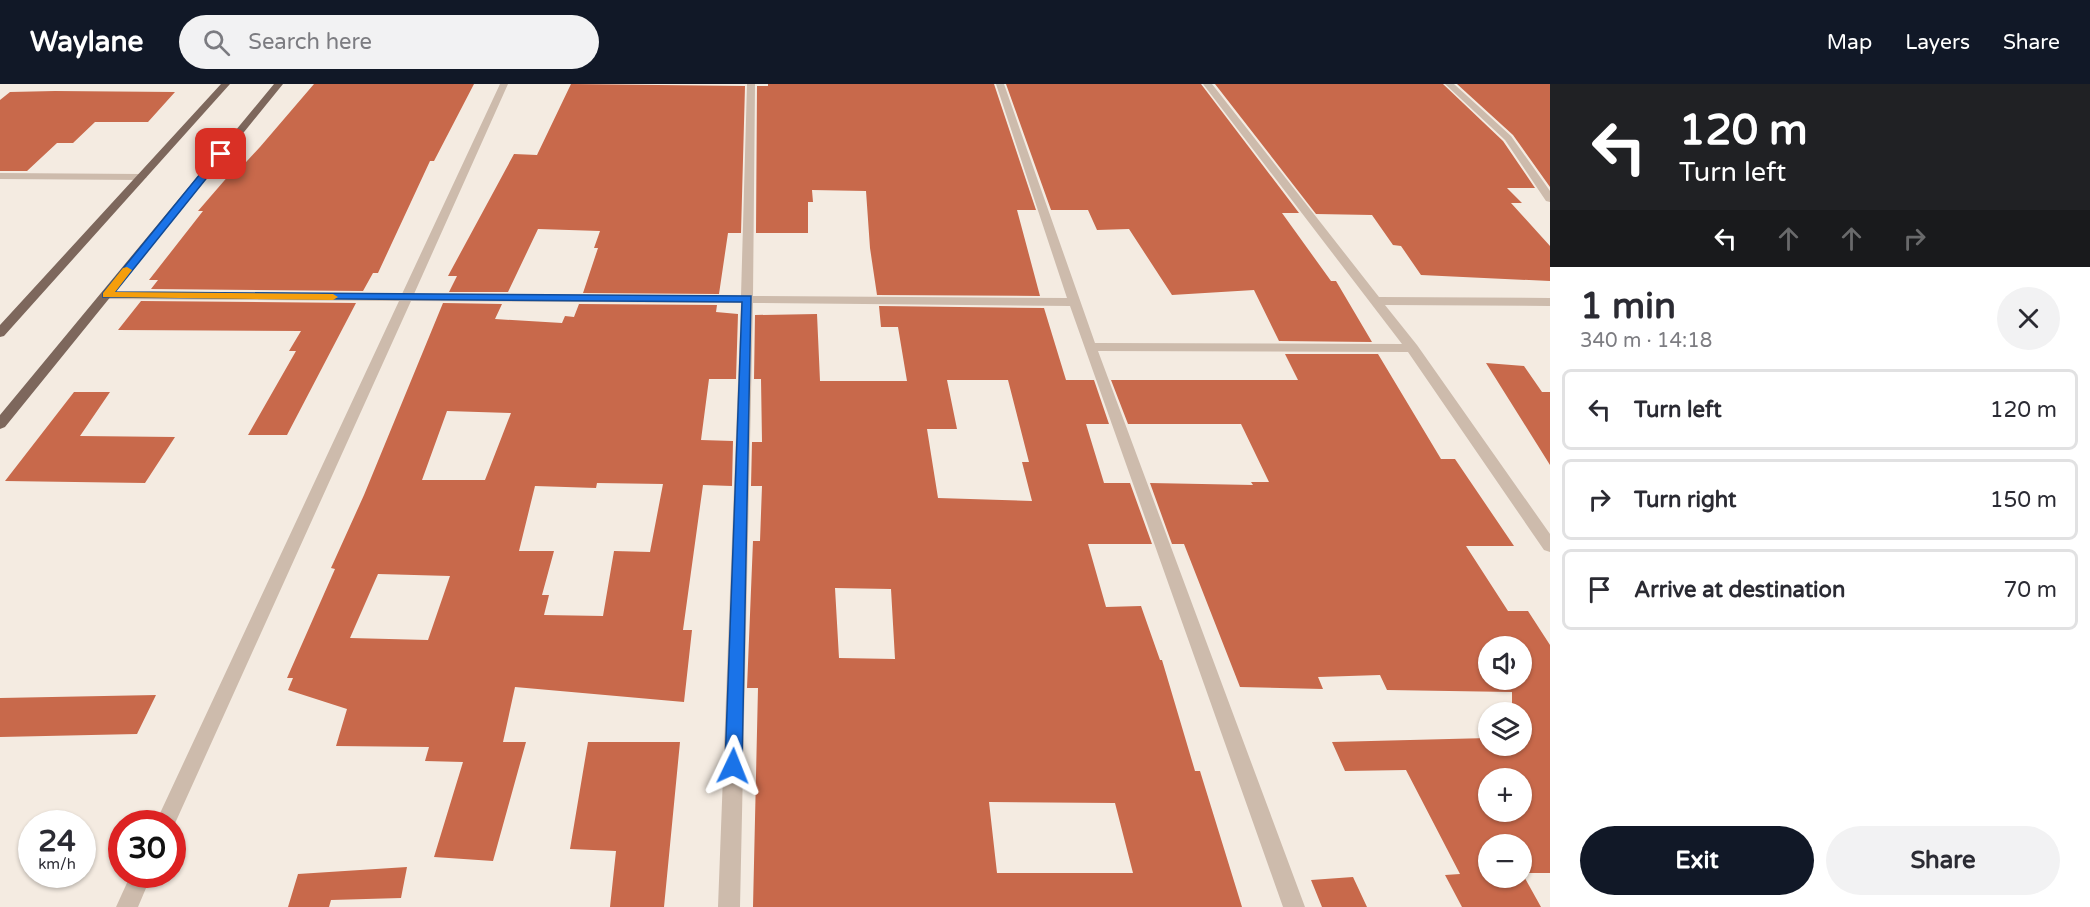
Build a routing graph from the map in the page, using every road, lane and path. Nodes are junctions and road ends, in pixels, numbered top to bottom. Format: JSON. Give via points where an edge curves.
{"nodes":[{"id":1,"x":226,"y":84,"type":"edge"},
{"id":2,"x":279,"y":84,"type":"edge"},
{"id":3,"x":504,"y":84,"type":"edge"},
{"id":4,"x":750,"y":84,"type":"edge"},
{"id":5,"x":1000,"y":84,"type":"edge"},
{"id":6,"x":1207,"y":84,"type":"edge"},
{"id":7,"x":1449,"y":84,"type":"edge"},
{"id":8,"x":0,"y":176,"type":"edge"},
{"id":9,"x":142,"y":177,"type":"junction"},
{"id":10,"x":1550,"y":199,"type":"edge"},
{"id":11,"x":106,"y":295,"type":"junction"},
{"id":12,"x":406,"y":297,"type":"junction"},
{"id":13,"x":747,"y":298,"type":"junction"},
{"id":14,"x":1375,"y":300,"type":"junction"},
{"id":15,"x":1075,"y":302,"type":"junction"},
{"id":16,"x":1550,"y":302,"type":"edge"},
{"id":17,"x":0,"y":333,"type":"edge"},
{"id":18,"x":1090,"y":347,"type":"junction"},
{"id":19,"x":1412,"y":348,"type":"junction"},
{"id":20,"x":0,"y":424,"type":"edge"},
{"id":21,"x":1550,"y":546,"type":"edge"},
{"id":22,"x":171,"y":810,"type":"edge"},
{"id":23,"x":136,"y":888,"type":"edge"},
{"id":24,"x":127,"y":907,"type":"edge"},
{"id":25,"x":729,"y":907,"type":"edge"},
{"id":26,"x":1293,"y":907,"type":"edge"}],
"edges":[{"from":1,"to":9,"type":"main road"},
{"from":2,"to":11,"type":"main road"},
{"from":3,"to":12,"type":"street"},
{"from":4,"to":13,"type":"street"},
{"from":5,"to":15,"type":"street"},
{"from":6,"to":14,"type":"street"},
{"from":7,"to":10,"type":"street","via":[[1508,138]]},
{"from":8,"to":9,"type":"street"},
{"from":9,"to":17,"type":"main road"},
{"from":11,"to":12,"type":"street"},
{"from":11,"to":20,"type":"main road"},
{"from":12,"to":13,"type":"street"},
{"from":12,"to":22,"type":"street"},
{"from":13,"to":15,"type":"street"},
{"from":13,"to":25,"type":"street"},
{"from":14,"to":16,"type":"street"},
{"from":14,"to":19,"type":"street"},
{"from":15,"to":18,"type":"street"},
{"from":18,"to":19,"type":"street"},
{"from":18,"to":26,"type":"street"},
{"from":19,"to":21,"type":"street"},
{"from":23,"to":24,"type":"street"}]}
